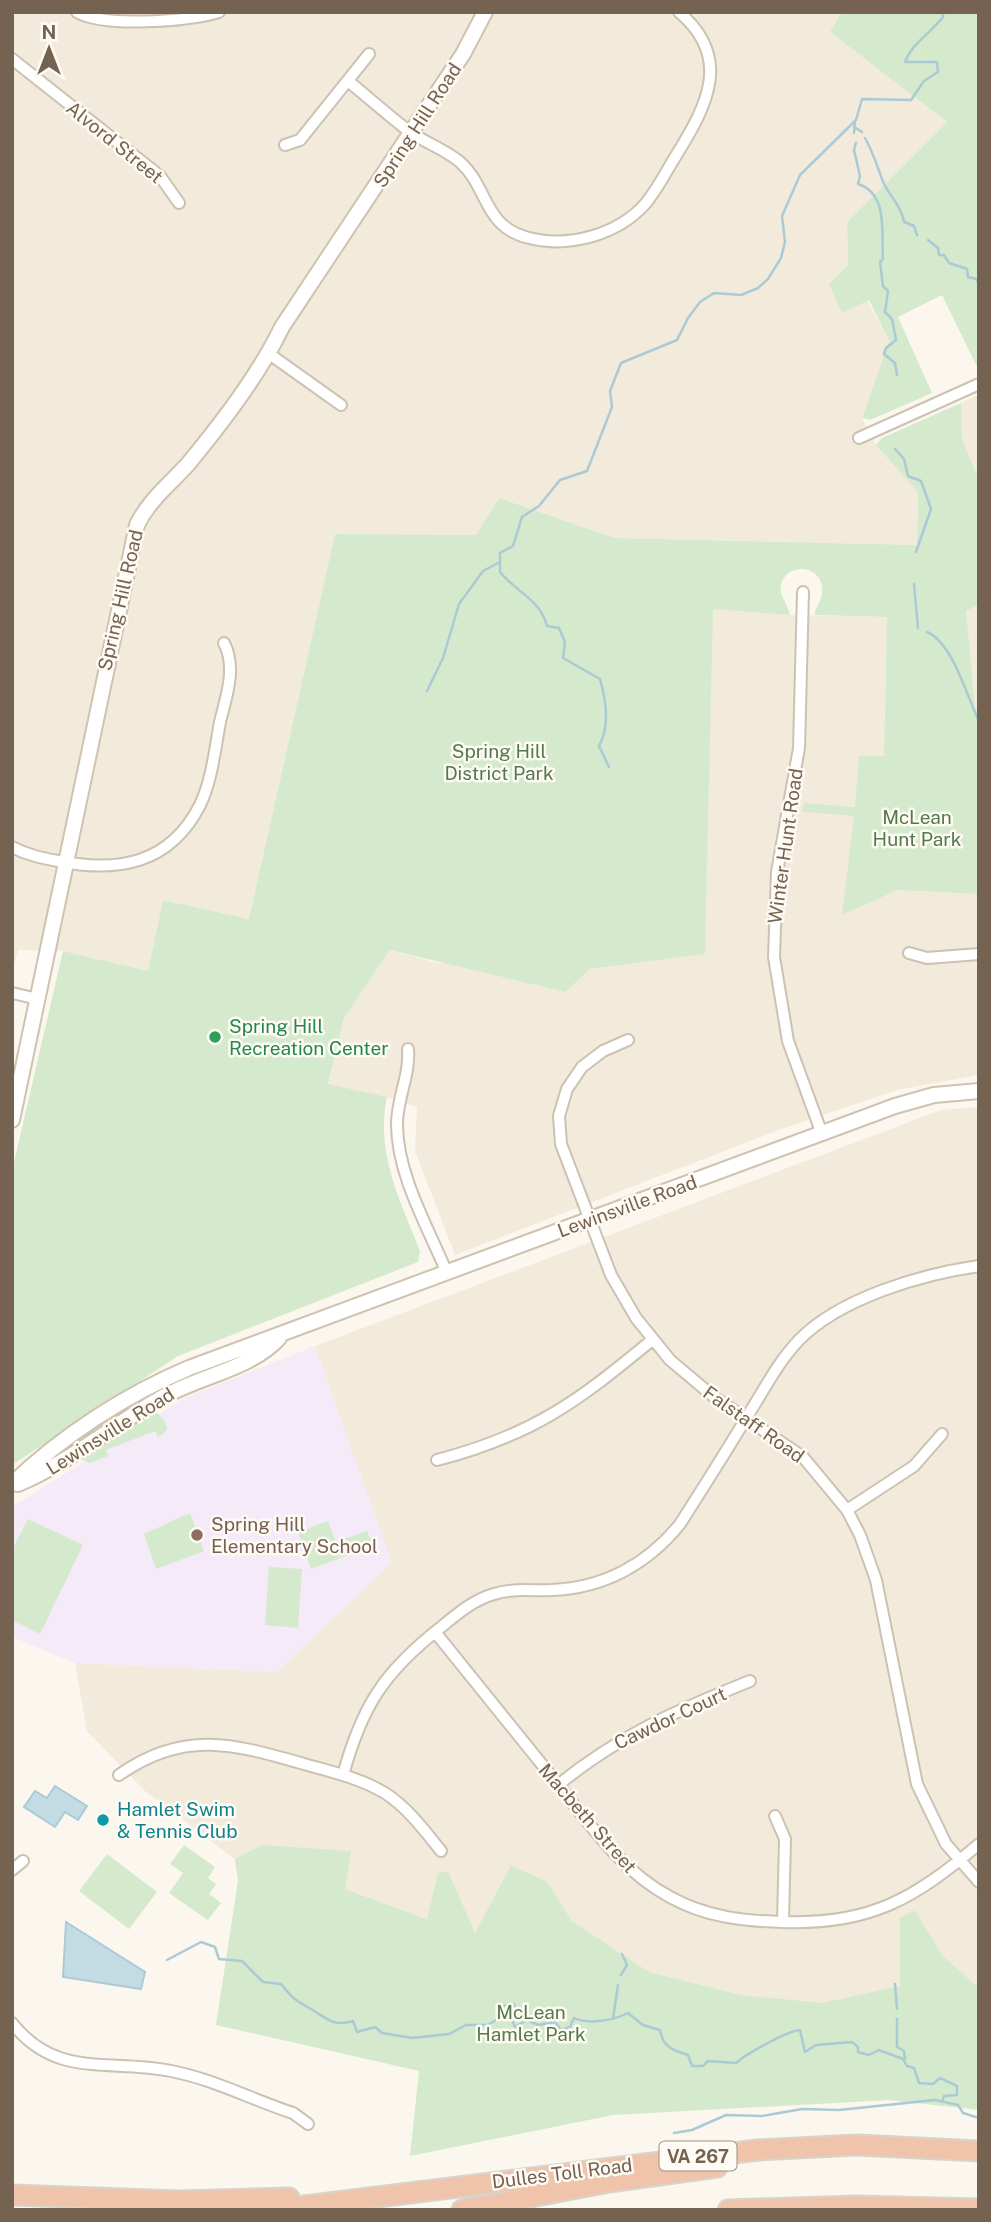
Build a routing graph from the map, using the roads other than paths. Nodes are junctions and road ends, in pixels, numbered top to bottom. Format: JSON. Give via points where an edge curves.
{"nodes":[{"id":1,"x":77,"y":12,"type":"edge"},
{"id":2,"x":219,"y":12,"type":"edge"},
{"id":3,"x":485,"y":12,"type":"edge"},
{"id":4,"x":679,"y":12,"type":"edge"},
{"id":5,"x":369,"y":54,"type":"dead end"},
{"id":6,"x":12,"y":59,"type":"edge"},
{"id":7,"x":348,"y":81,"type":"junction"},
{"id":8,"x":411,"y":132,"type":"junction"},
{"id":9,"x":285,"y":145,"type":"dead end"},
{"id":10,"x":179,"y":204,"type":"dead end"},
{"id":11,"x":268,"y":353,"type":"junction"},
{"id":12,"x":979,"y":384,"type":"edge"},
{"id":13,"x":341,"y":405,"type":"dead end"},
{"id":14,"x":859,"y":438,"type":"dead end"},
{"id":15,"x":803,"y":592,"type":"dead end"},
{"id":16,"x":224,"y":643,"type":"dead end"},
{"id":17,"x":12,"y":847,"type":"edge"},
{"id":18,"x":65,"y":862,"type":"junction"},
{"id":19,"x":909,"y":953,"type":"dead end"},
{"id":20,"x":979,"y":954,"type":"edge"},
{"id":21,"x":12,"y":993,"type":"edge"},
{"id":22,"x":38,"y":999,"type":"junction"},
{"id":23,"x":628,"y":1040,"type":"dead end"},
{"id":24,"x":408,"y":1049,"type":"dead end"},
{"id":25,"x":979,"y":1091,"type":"edge"},
{"id":26,"x":12,"y":1120,"type":"edge"},
{"id":27,"x":822,"y":1134,"type":"junction"},
{"id":28,"x":590,"y":1220,"type":"junction"},
{"id":29,"x":979,"y":1266,"type":"edge"},
{"id":30,"x":447,"y":1273,"type":"junction"},
{"id":31,"x":280,"y":1336,"type":"junction"},
{"id":32,"x":652,"y":1340,"type":"junction"},
{"id":33,"x":170,"y":1376,"type":"junction"},
{"id":34,"x":164,"y":1396,"type":"junction"},
{"id":35,"x":747,"y":1417,"type":"junction"},
{"id":36,"x":82,"y":1429,"type":"junction"},
{"id":37,"x":942,"y":1434,"type":"dead end"},
{"id":38,"x":73,"y":1454,"type":"junction"},
{"id":39,"x":437,"y":1460,"type":"dead end"},
{"id":40,"x":29,"y":1468,"type":"junction"},
{"id":41,"x":12,"y":1471,"type":"edge"},
{"id":42,"x":12,"y":1485,"type":"edge"},
{"id":43,"x":847,"y":1510,"type":"junction"},
{"id":44,"x":435,"y":1632,"type":"junction"},
{"id":45,"x":750,"y":1681,"type":"dead end"},
{"id":46,"x":119,"y":1775,"type":"dead end"},
{"id":47,"x":343,"y":1775,"type":"junction"},
{"id":48,"x":558,"y":1784,"type":"junction"},
{"id":49,"x":775,"y":1816,"type":"dead end"},
{"id":50,"x":979,"y":1844,"type":"edge"},
{"id":51,"x":441,"y":1851,"type":"dead end"},
{"id":52,"x":23,"y":1861,"type":"dead end"},
{"id":53,"x":959,"y":1861,"type":"junction"},
{"id":54,"x":12,"y":1870,"type":"edge"},
{"id":55,"x":979,"y":1882,"type":"edge"},
{"id":56,"x":783,"y":1922,"type":"junction"},
{"id":57,"x":12,"y":2023,"type":"edge"},
{"id":58,"x":308,"y":2124,"type":"dead end"},
{"id":59,"x":857,"y":2145,"type":"junction"},
{"id":60,"x":979,"y":2151,"type":"edge"},
{"id":61,"x":12,"y":2194,"type":"edge"},
{"id":62,"x":374,"y":2197,"type":"junction"},
{"id":63,"x":979,"y":2208,"type":"edge"},
{"id":64,"x":272,"y":2210,"type":"edge"},
{"id":65,"x":462,"y":2210,"type":"edge"},
{"id":66,"x":728,"y":2210,"type":"edge"}],
"edges":[{"from":1,"to":2,"type":"street","via":[[123,20]]},
{"from":3,"to":8,"type":"main road","name":"Spring Hill Road"},
{"from":4,"to":8,"type":"street","via":[[697,31],[710,59],[707,97],[645,205],[605,232],[564,241],[515,233],[493,216],[460,162]]},
{"from":5,"to":7,"type":"street"},
{"from":6,"to":10,"type":"street","name":"Alvord Street","via":[[160,176]]},
{"from":7,"to":8,"type":"street"},
{"from":7,"to":9,"type":"street","via":[[300,140]]},
{"from":8,"to":11,"type":"main road","name":"Spring Hill Road"},
{"from":11,"to":13,"type":"street"},
{"from":11,"to":18,"type":"main road","name":"Spring Hill Road","via":[[221,422],[150,503],[137,525]]},
{"from":12,"to":14,"type":"street"},
{"from":15,"to":27,"type":"street","name":"Winter Hunt Road","via":[[799,748],[777,872],[774,957],[788,1041]]},
{"from":16,"to":18,"type":"street","via":[[231,670],[207,784],[191,821],[167,846],[135,862],[104,867]]},
{"from":17,"to":18,"type":"street"},
{"from":18,"to":22,"type":"main road","name":"Spring Hill Road"},
{"from":19,"to":20,"type":"street","via":[[927,958]]},
{"from":21,"to":22,"type":"street"},
{"from":22,"to":26,"type":"main road","name":"Spring Hill Road"},
{"from":23,"to":28,"type":"street","name":"Falstaff Road","via":[[582,1067],[559,1116],[561,1144]]},
{"from":24,"to":30,"type":"street","via":[[398,1142]]},
{"from":25,"to":27,"type":"main road","name":"Lewinsville Road","via":[[912,1101]]},
{"from":27,"to":28,"type":"main road","name":"Lewinsville Road"},
{"from":28,"to":30,"type":"main road","name":"Lewinsville Road"},
{"from":28,"to":32,"type":"street","name":"Falstaff Road","via":[[623,1298]]},
{"from":29,"to":35,"type":"street","via":[[866,1298],[830,1315],[786,1355]]},
{"from":30,"to":31,"type":"main road","name":"Lewinsville Road"},
{"from":31,"to":33,"type":"main road","name":"Lewinsville Road"},
{"from":31,"to":34,"type":"main road","name":"Lewinsville Road","via":[[264,1354]]},
{"from":32,"to":35,"type":"street","name":"Falstaff Road","via":[[688,1376]]},
{"from":32,"to":39,"type":"street","via":[[543,1421],[494,1443]]},
{"from":33,"to":34,"type":"main road"},
{"from":33,"to":36,"type":"main road","name":"Lewinsville Road"},
{"from":34,"to":38,"type":"main road","name":"Lewinsville Road"},
{"from":35,"to":43,"type":"street","name":"Falstaff Road","via":[[803,1457]]},
{"from":35,"to":44,"type":"street","via":[[680,1524],[644,1559],[611,1577],[575,1588],[493,1594],[465,1608]]},
{"from":36,"to":38,"type":"main road"},
{"from":36,"to":40,"type":"main road","name":"Lewinsville Road"},
{"from":37,"to":43,"type":"street","via":[[914,1466]]},
{"from":38,"to":42,"type":"main road","name":"Lewinsville Road"},
{"from":40,"to":41,"type":"main road"},
{"from":40,"to":42,"type":"main road","name":"Lewinsville Road"},
{"from":43,"to":53,"type":"street","name":"Falstaff Road","via":[[876,1580],[917,1784],[934,1825]]},
{"from":44,"to":47,"type":"street","via":[[397,1664],[372,1698],[354,1735]]},
{"from":44,"to":48,"type":"street","name":"Macbeth Street"},
{"from":45,"to":48,"type":"street","name":"Cawdor Court","via":[[639,1728]]},
{"from":46,"to":47,"type":"street","via":[[161,1752],[208,1743],[243,1747]]},
{"from":47,"to":51,"type":"street","via":[[368,1784],[402,1806]]},
{"from":48,"to":56,"type":"street","name":"Macbeth Street","via":[[612,1852],[653,1887],[706,1912]]},
{"from":49,"to":56,"type":"street","via":[[785,1839]]},
{"from":50,"to":53,"type":"street","name":"Macbeth Street"},
{"from":52,"to":54,"type":"street"},
{"from":53,"to":55,"type":"street","name":"Falstaff Road"},
{"from":53,"to":56,"type":"street","name":"Macbeth Street","via":[[922,1890],[872,1913],[832,1922]]},
{"from":57,"to":58,"type":"street","via":[[53,2056],[79,2065],[171,2070],[293,2113]]},
{"from":59,"to":60,"type":"highway","name":"Dulles Toll Road","number":"VA 267"},
{"from":59,"to":62,"type":"highway","name":"Dulles Toll Road","number":"VA 267","via":[[703,2155]]},
{"from":59,"to":65,"type":"highway","via":[[609,2182]]},
{"from":61,"to":62,"type":"highway","via":[[178,2201]]},
{"from":62,"to":64,"type":"highway","name":"Dulles Toll Road","number":"VA 267"},
{"from":63,"to":66,"type":"highway"}]}
